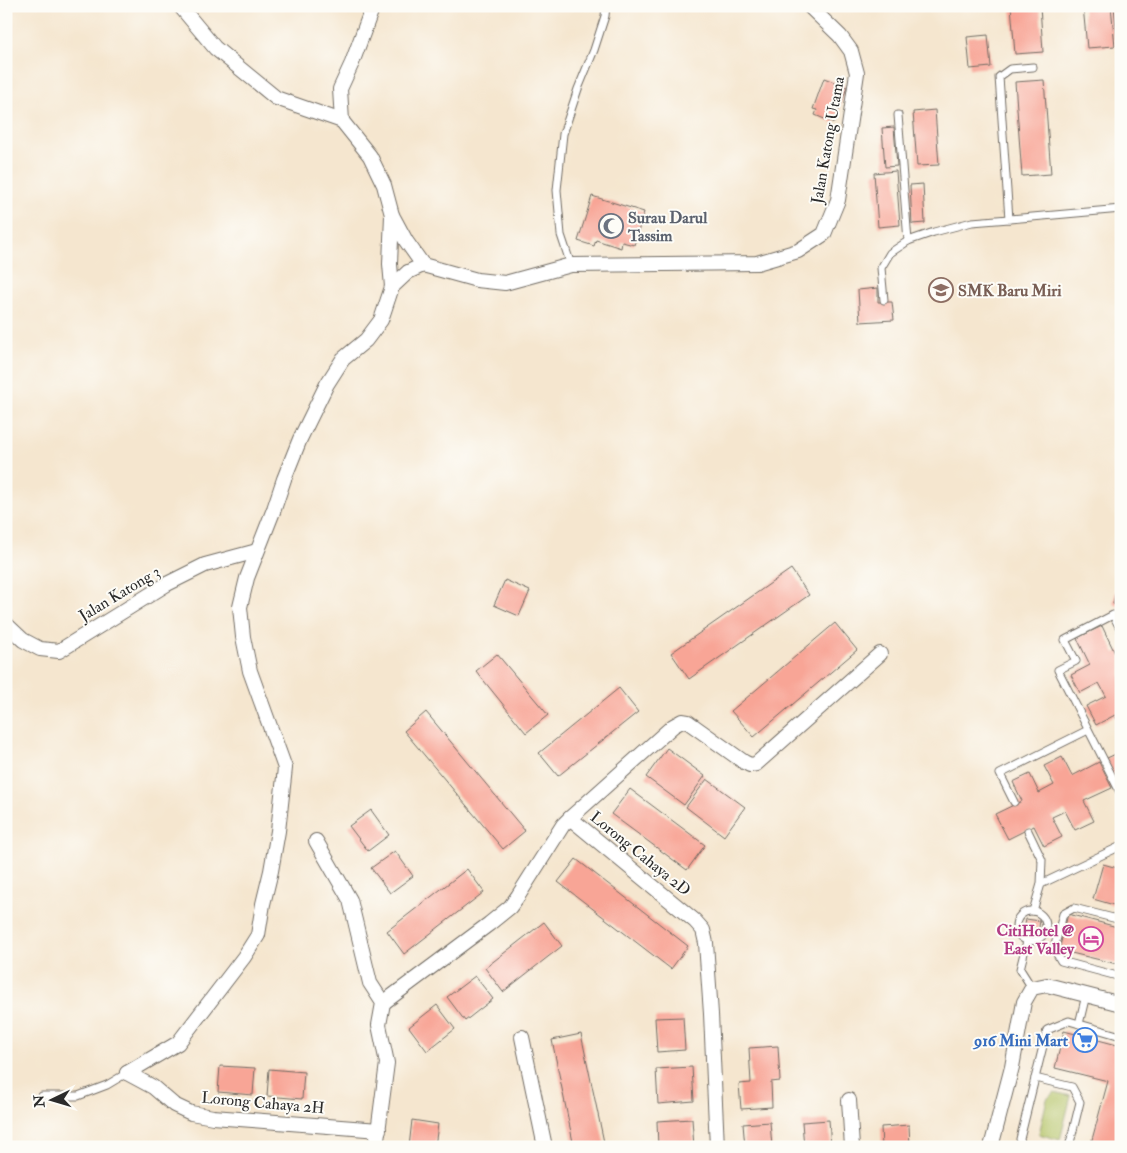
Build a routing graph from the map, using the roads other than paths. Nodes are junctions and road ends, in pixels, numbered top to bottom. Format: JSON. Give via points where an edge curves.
{"nodes":[{"id":1,"x":180,"y":6,"type":"edge"},
{"id":2,"x":373,"y":6,"type":"edge"},
{"id":3,"x":606,"y":6,"type":"edge"},
{"id":4,"x":809,"y":6,"type":"edge"},
{"id":5,"x":1033,"y":67,"type":"dead end"},
{"id":6,"x":898,"y":115,"type":"dead end"},
{"id":7,"x":342,"y":121,"type":"junction"},
{"id":8,"x":1121,"y":209,"type":"edge"},
{"id":9,"x":392,"y":215,"type":"junction"},
{"id":10,"x":1009,"y":219,"type":"junction"},
{"id":11,"x":908,"y":240,"type":"junction"},
{"id":12,"x":423,"y":265,"type":"junction"},
{"id":13,"x":570,"y":265,"type":"junction"},
{"id":14,"x":392,"y":287,"type":"junction"},
{"id":15,"x":884,"y":300,"type":"dead end"},
{"id":16,"x":257,"y":551,"type":"junction"},
{"id":17,"x":6,"y":624,"type":"edge"},
{"id":18,"x":1121,"y":630,"type":"edge"},
{"id":19,"x":880,"y":654,"type":"dead end"},
{"id":20,"x":1088,"y":730,"type":"junction"},
{"id":21,"x":1121,"y":794,"type":"edge"},
{"id":22,"x":1014,"y":802,"type":"dead end"},
{"id":23,"x":570,"y":818,"type":"junction"},
{"id":24,"x":1028,"y":831,"type":"dead end"},
{"id":25,"x":316,"y":841,"type":"dead end"},
{"id":26,"x":1121,"y":846,"type":"edge"},
{"id":27,"x":1041,"y":884,"type":"junction"},
{"id":28,"x":1033,"y":911,"type":"junction"},
{"id":29,"x":1121,"y":920,"type":"edge"},
{"id":30,"x":1028,"y":941,"type":"junction"},
{"id":31,"x":1121,"y":977,"type":"edge"},
{"id":32,"x":1032,"y":988,"type":"junction"},
{"id":33,"x":1086,"y":995,"type":"junction"},
{"id":34,"x":383,"y":1003,"type":"junction"},
{"id":35,"x":1121,"y":1004,"type":"edge"},
{"id":36,"x":1078,"y":1024,"type":"junction"},
{"id":37,"x":1121,"y":1036,"type":"edge"},
{"id":38,"x":522,"y":1037,"type":"dead end"},
{"id":39,"x":127,"y":1073,"type":"junction"},
{"id":40,"x":1035,"y":1078,"type":"junction"},
{"id":41,"x":42,"y":1096,"type":"dead end"},
{"id":42,"x":849,"y":1100,"type":"dead end"},
{"id":43,"x":379,"y":1130,"type":"junction"},
{"id":44,"x":376,"y":1147,"type":"edge"},
{"id":45,"x":545,"y":1147,"type":"edge"},
{"id":46,"x":717,"y":1147,"type":"edge"},
{"id":47,"x":852,"y":1147,"type":"edge"},
{"id":48,"x":992,"y":1147,"type":"edge"},
{"id":49,"x":1023,"y":1147,"type":"edge"},
{"id":50,"x":1069,"y":1147,"type":"edge"}],
"edges":[{"from":1,"to":7,"type":"street","via":[[215,48],[276,98]]},
{"from":2,"to":7,"type":"street","via":[[340,89]]},
{"from":3,"to":13,"type":"lane","via":[[594,50],[563,134],[557,190],[561,235]]},
{"from":4,"to":13,"type":"street","name":"Jalan Katong Utama","via":[[851,51],[857,73],[838,200],[824,234],[798,251],[757,263]]},
{"from":5,"to":10,"type":"lane","via":[[1010,69],[998,77]]},
{"from":6,"to":11,"type":"lane"},
{"from":7,"to":9,"type":"street","via":[[370,156],[384,185]]},
{"from":8,"to":10,"type":"lane"},
{"from":9,"to":12,"type":"street"},
{"from":9,"to":14,"type":"street"},
{"from":10,"to":11,"type":"lane","via":[[972,222]]},
{"from":11,"to":15,"type":"lane","via":[[890,253],[881,268]]},
{"from":12,"to":13,"type":"street","name":"Jalan Katong Utama","via":[[477,280],[505,283]]},
{"from":12,"to":14,"type":"street","via":[[408,272]]},
{"from":14,"to":16,"type":"street","via":[[381,320],[366,340],[343,359],[327,384],[300,439]]},
{"from":16,"to":17,"type":"street","name":"Jalan Katong 3","via":[[205,565],[167,584],[58,651],[40,649],[23,640]]},
{"from":16,"to":39,"type":"street","via":[[240,607],[243,637],[250,670],[284,768],[278,831],[258,936],[178,1043]]},
{"from":18,"to":20,"type":"lane","via":[[1113,615],[1066,640],[1076,661],[1058,670]]},
{"from":19,"to":23,"type":"street","via":[[756,764],[744,762],[682,721]]},
{"from":20,"to":21,"type":"lane"},
{"from":20,"to":22,"type":"lane","via":[[1000,774]]},
{"from":23,"to":34,"type":"street","name":"Lorong Cahaya 2D","via":[[510,907]]},
{"from":23,"to":46,"type":"street","name":"Lorong Cahaya 2D","via":[[703,930],[711,1014]]},
{"from":24,"to":27,"type":"lane","via":[[1042,860]]},
{"from":25,"to":34,"type":"street","via":[[350,900],[370,983]]},
{"from":26,"to":27,"type":"lane"},
{"from":27,"to":28,"type":"lane"},
{"from":28,"to":30,"type":"lane","via":[[1023,913],[1016,926],[1020,936]]},
{"from":28,"to":30,"type":"lane","via":[[1045,920],[1046,929],[1041,938]]},
{"from":29,"to":31,"type":"lane","via":[[1074,908],[1063,914],[1054,949],[1061,961]]},
{"from":30,"to":32,"type":"lane","via":[[1020,969]]},
{"from":32,"to":33,"type":"street","via":[[1047,985]]},
{"from":32,"to":48,"type":"street","via":[[1024,1002]]},
{"from":33,"to":35,"type":"street"},
{"from":33,"to":36,"type":"lane"},
{"from":34,"to":43,"type":"street","via":[[378,1025],[387,1063]]},
{"from":36,"to":37,"type":"lane"},
{"from":36,"to":40,"type":"lane","via":[[1069,1021],[1047,1030]]},
{"from":38,"to":45,"type":"street"},
{"from":39,"to":41,"type":"lane","via":[[78,1096]]},
{"from":39,"to":43,"type":"street","name":"Lorong Cahaya 2H","via":[[190,1113]]},
{"from":40,"to":49,"type":"lane","via":[[1020,1139]]},
{"from":40,"to":50,"type":"lane","via":[[1072,1087],[1080,1102]]},
{"from":42,"to":47,"type":"street"},
{"from":43,"to":44,"type":"street"}]}
